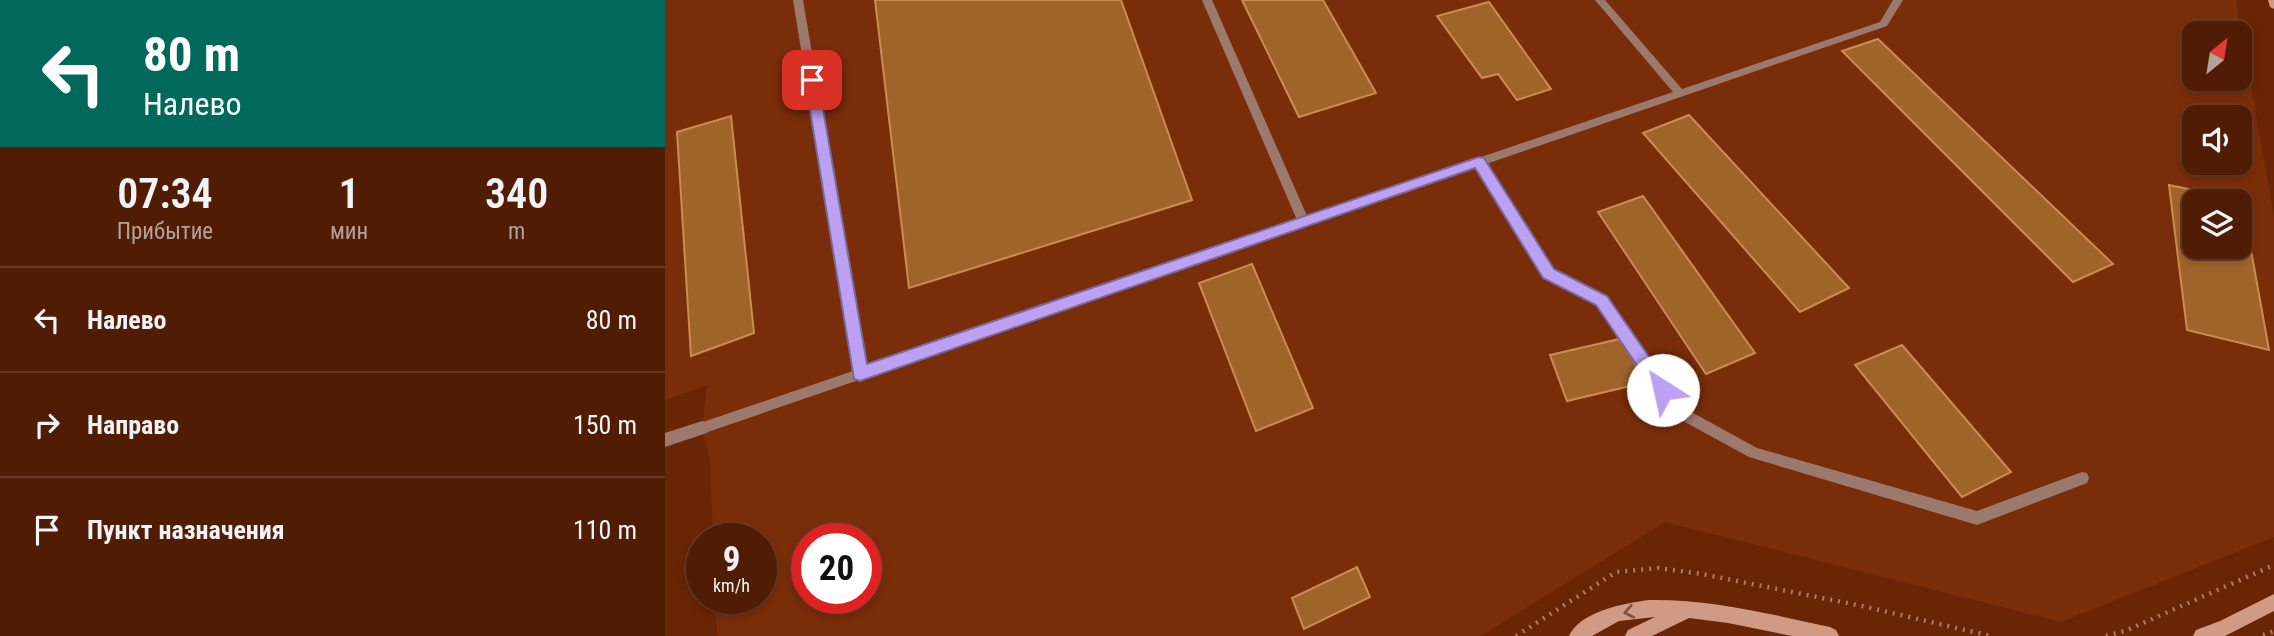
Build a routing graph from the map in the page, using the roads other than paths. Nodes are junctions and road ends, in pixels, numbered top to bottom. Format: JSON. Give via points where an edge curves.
{"nodes":[{"id":1,"x":798,"y":0,"type":"edge"},
{"id":2,"x":1207,"y":0,"type":"edge"},
{"id":3,"x":1600,"y":0,"type":"edge"},
{"id":4,"x":1898,"y":0,"type":"edge"},
{"id":5,"x":1680,"y":93,"type":"junction"},
{"id":6,"x":1479,"y":162,"type":"junction"},
{"id":7,"x":1304,"y":222,"type":"junction"},
{"id":8,"x":860,"y":373,"type":"junction"},
{"id":9,"x":702,"y":428,"type":"joint"},
{"id":10,"x":665,"y":440,"type":"edge"},
{"id":11,"x":2082,"y":478,"type":"dead end"},
{"id":12,"x":2274,"y":603,"type":"edge"},
{"id":13,"x":1686,"y":611,"type":"junction"},
{"id":14,"x":1577,"y":636,"type":"edge"},
{"id":15,"x":1635,"y":636,"type":"edge"},
{"id":16,"x":1830,"y":636,"type":"edge"},
{"id":17,"x":2202,"y":636,"type":"edge"}],
"edges":[{"from":1,"to":8,"type":"lane"},
{"from":2,"to":7,"type":"lane"},
{"from":3,"to":5,"type":"lane"},
{"from":4,"to":5,"type":"lane","via":[[1884,23]]},
{"from":5,"to":6,"type":"lane"},
{"from":6,"to":7,"type":"lane"},
{"from":6,"to":11,"type":"lane","via":[[1548,274],[1602,300],[1679,412],[1754,453],[1977,518]]},
{"from":7,"to":8,"type":"lane"},
{"from":8,"to":9,"type":"lane"},
{"from":9,"to":10,"type":"street"},
{"from":12,"to":17,"type":"main road"},
{"from":13,"to":14,"type":"main road","one_way":true,"via":[[1624,611]]},
{"from":13,"to":15,"type":"main road"},
{"from":13,"to":16,"type":"main road"}]}
